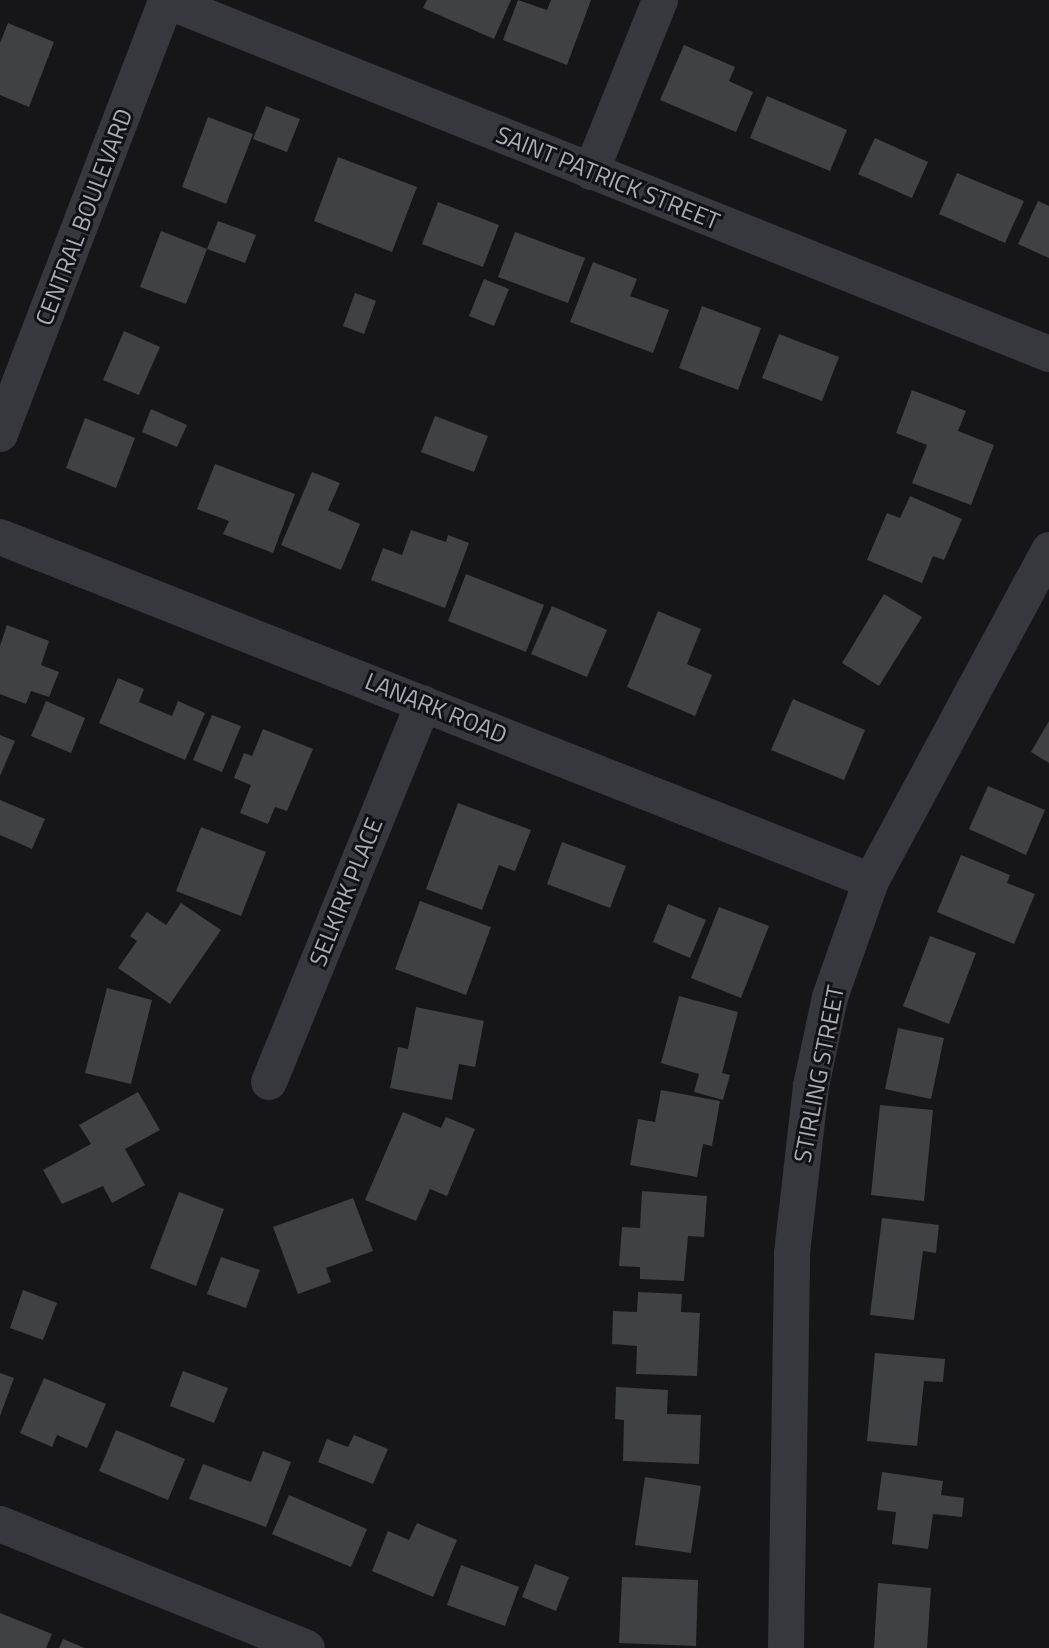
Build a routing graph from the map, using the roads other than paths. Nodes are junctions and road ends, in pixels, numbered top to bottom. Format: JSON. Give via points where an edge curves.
{"nodes":[{"id":1,"x":660,"y":0,"type":"edge"},
{"id":2,"x":167,"y":1,"type":"edge"},
{"id":3,"x":591,"y":172,"type":"junction"},
{"id":4,"x":1049,"y":354,"type":"edge"},
{"id":5,"x":0,"y":434,"type":"edge"},
{"id":6,"x":0,"y":537,"type":"edge"},
{"id":7,"x":1049,"y":550,"type":"edge"},
{"id":8,"x":424,"y":703,"type":"junction"},
{"id":9,"x":871,"y":881,"type":"junction"},
{"id":10,"x":269,"y":1082,"type":"dead end"},
{"id":11,"x":0,"y":1524,"type":"edge"},
{"id":12,"x":307,"y":1648,"type":"edge"},
{"id":13,"x":786,"y":1648,"type":"edge"}],
"edges":[{"from":1,"to":3,"type":"street"},
{"from":2,"to":3,"type":"street","name":"SAINT PATRICK STREET"},
{"from":2,"to":5,"type":"street","name":"CENTRAL BOULEVARD"},
{"from":3,"to":4,"type":"street","name":"SAINT PATRICK STREET"},
{"from":6,"to":8,"type":"street","name":"LANARK ROAD"},
{"from":7,"to":9,"type":"street","name":"STIRLING STREET"},
{"from":8,"to":9,"type":"street","name":"LANARK ROAD"},
{"from":8,"to":10,"type":"street","name":"SELKIRK PLACE"},
{"from":9,"to":13,"type":"street","name":"STIRLING STREET","via":[[830,997],[799,1168],[792,1253]]},
{"from":11,"to":12,"type":"street"}]}
